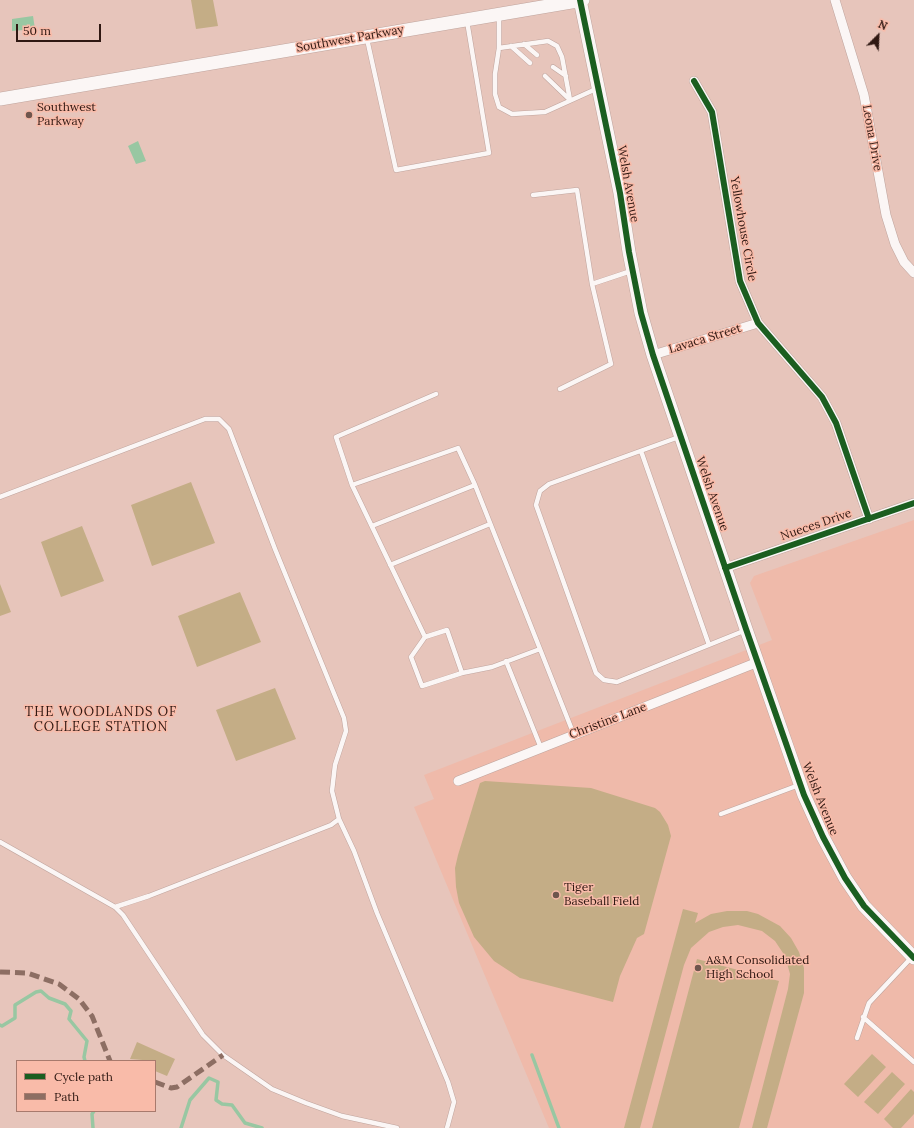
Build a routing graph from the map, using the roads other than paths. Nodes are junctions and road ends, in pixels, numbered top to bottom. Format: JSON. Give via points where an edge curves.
{"nodes":[{"id":1,"x":581,"y":0,"type":"edge"},
{"id":2,"x":836,"y":0,"type":"edge"},
{"id":3,"x":499,"y":14,"type":"junction"},
{"id":4,"x":466,"y":20,"type":"junction"},
{"id":5,"x":367,"y":36,"type":"junction"},
{"id":6,"x":524,"y":44,"type":"junction"},
{"id":7,"x":511,"y":46,"type":"junction"},
{"id":8,"x":499,"y":48,"type":"junction"},
{"id":9,"x":537,"y":55,"type":"dead end"},
{"id":10,"x":530,"y":63,"type":"dead end"},
{"id":11,"x":553,"y":66,"type":"dead end"},
{"id":12,"x":545,"y":76,"type":"dead end"},
{"id":13,"x":566,"y":76,"type":"junction"},
{"id":14,"x":694,"y":81,"type":"dead end"},
{"id":15,"x":598,"y":88,"type":"junction"},
{"id":16,"x":0,"y":99,"type":"edge"},
{"id":17,"x":570,"y":100,"type":"junction"},
{"id":18,"x":533,"y":195,"type":"dead end"},
{"id":19,"x":633,"y":271,"type":"junction"},
{"id":20,"x":914,"y":273,"type":"edge"},
{"id":21,"x":592,"y":284,"type":"junction"},
{"id":22,"x":758,"y":323,"type":"junction"},
{"id":23,"x":653,"y":355,"type":"junction"},
{"id":24,"x":560,"y":388,"type":"dead end"},
{"id":25,"x":436,"y":394,"type":"dead end"},
{"id":26,"x":680,"y":436,"type":"junction"},
{"id":27,"x":641,"y":451,"type":"junction"},
{"id":28,"x":352,"y":485,"type":"junction"},
{"id":29,"x":475,"y":485,"type":"junction"},
{"id":30,"x":0,"y":497,"type":"edge"},
{"id":31,"x":914,"y":503,"type":"edge"},
{"id":32,"x":869,"y":519,"type":"junction"},
{"id":33,"x":490,"y":524,"type":"junction"},
{"id":34,"x":372,"y":526,"type":"junction"},
{"id":35,"x":390,"y":565,"type":"junction"},
{"id":36,"x":726,"y":568,"type":"junction"},
{"id":37,"x":746,"y":629,"type":"junction"},
{"id":38,"x":425,"y":637,"type":"junction"},
{"id":39,"x":710,"y":645,"type":"junction"},
{"id":40,"x":540,"y":649,"type":"junction"},
{"id":41,"x":506,"y":661,"type":"junction"},
{"id":42,"x":758,"y":662,"type":"junction"},
{"id":43,"x":462,"y":673,"type":"junction"},
{"id":44,"x":574,"y":735,"type":"junction"},
{"id":45,"x":541,"y":748,"type":"junction"},
{"id":46,"x":458,"y":781,"type":"dead end"},
{"id":47,"x":801,"y":784,"type":"junction"},
{"id":48,"x":721,"y":814,"type":"dead end"},
{"id":49,"x":339,"y":819,"type":"junction"},
{"id":50,"x":0,"y":842,"type":"edge"},
{"id":51,"x":115,"y":907,"type":"junction"},
{"id":52,"x":913,"y":958,"type":"edge"},
{"id":53,"x":863,"y":1017,"type":"junction"},
{"id":54,"x":857,"y":1038,"type":"dead end"},
{"id":55,"x":914,"y":1062,"type":"edge"},
{"id":56,"x":397,"y":1128,"type":"edge"},
{"id":57,"x":447,"y":1128,"type":"edge"}],
"edges":[{"from":1,"to":3,"type":"main road","name":"Southwest Parkway"},
{"from":1,"to":15,"type":"main road","name":"Welsh Avenue"},
{"from":2,"to":20,"type":"street","name":"Leona Drive","via":[[864,95],[886,215],[894,244]]},
{"from":3,"to":4,"type":"main road","name":"Southwest Parkway"},
{"from":3,"to":8,"type":"lane"},
{"from":4,"to":5,"type":"main road","name":"Southwest Parkway"},
{"from":4,"to":5,"type":"lane","via":[[489,153],[396,170]]},
{"from":5,"to":16,"type":"main road","name":"Southwest Parkway"},
{"from":6,"to":7,"type":"lane"},
{"from":6,"to":9,"type":"lane"},
{"from":6,"to":13,"type":"lane","via":[[548,42],[557,46]]},
{"from":7,"to":8,"type":"lane"},
{"from":7,"to":10,"type":"lane"},
{"from":8,"to":17,"type":"lane","via":[[495,74],[495,94],[499,107],[512,114],[545,112]]},
{"from":11,"to":13,"type":"lane"},
{"from":12,"to":17,"type":"lane"},
{"from":13,"to":17,"type":"lane"},
{"from":14,"to":22,"type":"street","name":"Yellowhouse Circle","via":[[712,112],[740,281]]},
{"from":15,"to":17,"type":"lane"},
{"from":15,"to":19,"type":"main road","name":"Welsh Avenue"},
{"from":18,"to":21,"type":"lane","via":[[577,190]]},
{"from":19,"to":21,"type":"lane"},
{"from":19,"to":23,"type":"main road","name":"Welsh Avenue"},
{"from":21,"to":24,"type":"lane","via":[[611,364]]},
{"from":22,"to":23,"type":"street","name":"Lavaca Street"},
{"from":22,"to":32,"type":"street","name":"Yellowhouse Circle","via":[[822,398],[836,423]]},
{"from":23,"to":26,"type":"main road","name":"Welsh Avenue"},
{"from":25,"to":28,"type":"lane","via":[[336,437]]},
{"from":26,"to":27,"type":"lane"},
{"from":26,"to":36,"type":"main road","name":"Welsh Avenue"},
{"from":27,"to":39,"type":"lane"},
{"from":27,"to":39,"type":"lane","via":[[549,484],[540,491],[536,504],[541,519],[596,673],[604,680],[617,682]]},
{"from":28,"to":29,"type":"lane","via":[[458,448]]},
{"from":28,"to":34,"type":"lane"},
{"from":29,"to":33,"type":"lane"},
{"from":29,"to":34,"type":"lane"},
{"from":30,"to":49,"type":"lane","via":[[205,418],[219,419],[229,429],[344,718],[346,731],[335,765],[332,791]]},
{"from":31,"to":32,"type":"street","name":"Nueces Drive"},
{"from":32,"to":36,"type":"street","name":"Nueces Drive"},
{"from":33,"to":35,"type":"lane"},
{"from":33,"to":40,"type":"lane"},
{"from":34,"to":35,"type":"lane"},
{"from":35,"to":38,"type":"lane"},
{"from":36,"to":37,"type":"main road","name":"Welsh Avenue"},
{"from":37,"to":39,"type":"lane"},
{"from":37,"to":42,"type":"main road","name":"Welsh Avenue"},
{"from":38,"to":43,"type":"lane","via":[[447,630]]},
{"from":38,"to":43,"type":"lane","via":[[411,657],[422,686]]},
{"from":40,"to":41,"type":"lane"},
{"from":40,"to":44,"type":"lane"},
{"from":41,"to":43,"type":"lane","via":[[492,667]]},
{"from":41,"to":45,"type":"lane"},
{"from":42,"to":44,"type":"street","name":"Christine Lane"},
{"from":42,"to":47,"type":"main road","name":"Welsh Avenue"},
{"from":44,"to":45,"type":"street","name":"Christine Lane"},
{"from":45,"to":46,"type":"street","name":"Christine Lane"},
{"from":47,"to":48,"type":"lane"},
{"from":47,"to":52,"type":"main road","name":"Welsh Avenue","via":[[823,837],[854,893]]},
{"from":49,"to":51,"type":"lane","via":[[331,825]]},
{"from":49,"to":57,"type":"lane","via":[[448,1082],[454,1102]]},
{"from":50,"to":51,"type":"lane"},
{"from":51,"to":56,"type":"lane","via":[[124,915],[203,1035],[223,1055],[272,1089],[342,1116]]},
{"from":52,"to":53,"type":"lane","via":[[873,998]]},
{"from":53,"to":54,"type":"lane"},
{"from":53,"to":55,"type":"lane"}]}
